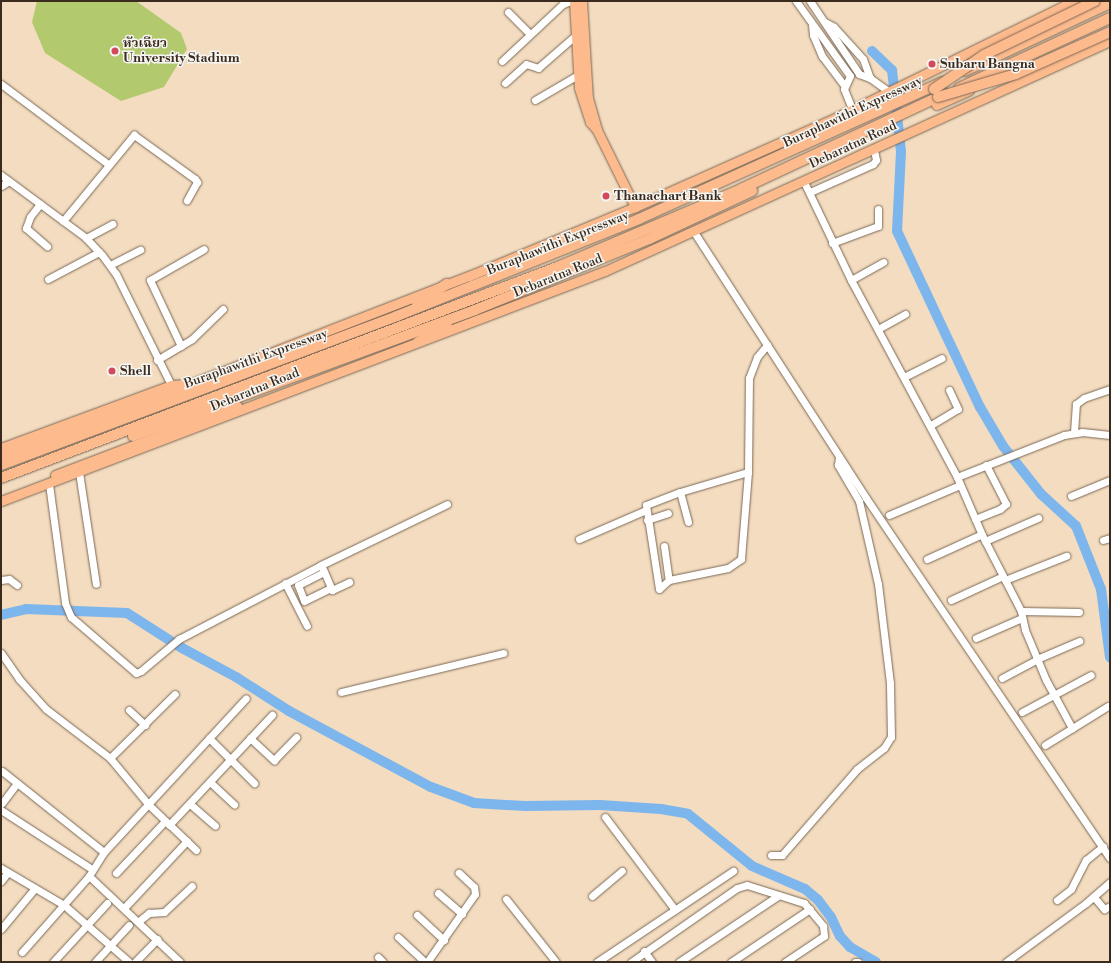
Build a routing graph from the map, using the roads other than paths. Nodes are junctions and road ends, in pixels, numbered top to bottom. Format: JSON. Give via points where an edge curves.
{"nodes":[{"id":1,"x":573,"y":1,"type":"edge"},
{"id":2,"x":582,"y":1,"type":"edge"},
{"id":3,"x":796,"y":1,"type":"edge"},
{"id":4,"x":810,"y":1,"type":"edge"},
{"id":5,"x":1074,"y":1,"type":"edge"},
{"id":6,"x":1095,"y":1,"type":"edge"},
{"id":7,"x":1110,"y":3,"type":"edge"},
{"id":8,"x":1110,"y":7,"type":"edge"},
{"id":9,"x":508,"y":12,"type":"dead end"},
{"id":10,"x":1110,"y":18,"type":"edge"},
{"id":11,"x":824,"y":22,"type":"junction"},
{"id":12,"x":812,"y":24,"type":"junction"},
{"id":13,"x":1110,"y":31,"type":"edge"},
{"id":14,"x":530,"y":34,"type":"junction"},
{"id":15,"x":577,"y":34,"type":"junction"},
{"id":16,"x":1002,"y":37,"type":"junction"},
{"id":17,"x":1110,"y":41,"type":"edge"},
{"id":18,"x":1025,"y":43,"type":"junction"},
{"id":19,"x":502,"y":61,"type":"dead end"},
{"id":20,"x":859,"y":74,"type":"junction"},
{"id":21,"x":578,"y":76,"type":"junction"},
{"id":22,"x":850,"y":76,"type":"junction"},
{"id":23,"x":870,"y":78,"type":"junction"},
{"id":24,"x":505,"y":83,"type":"dead end"},
{"id":25,"x":1,"y":84,"type":"edge"},
{"id":26,"x":844,"y":85,"type":"junction"},
{"id":27,"x":888,"y":91,"type":"junction"},
{"id":28,"x":936,"y":93,"type":"junction"},
{"id":29,"x":535,"y":100,"type":"dead end"},
{"id":30,"x":852,"y":109,"type":"junction"},
{"id":31,"x":598,"y":130,"type":"junction"},
{"id":32,"x":874,"y":150,"type":"junction"},
{"id":33,"x":108,"y":164,"type":"junction"},
{"id":34,"x":1,"y":175,"type":"edge"},
{"id":35,"x":9,"y":181,"type":"junction"},
{"id":36,"x":804,"y":182,"type":"junction"},
{"id":37,"x":1,"y":186,"type":"edge"},
{"id":38,"x":810,"y":192,"type":"junction"},
{"id":39,"x":187,"y":200,"type":"dead end"},
{"id":40,"x":40,"y":204,"type":"junction"},
{"id":41,"x":635,"y":208,"type":"junction"},
{"id":42,"x":878,"y":209,"type":"dead end"},
{"id":43,"x":63,"y":221,"type":"junction"},
{"id":44,"x":112,"y":224,"type":"dead end"},
{"id":45,"x":694,"y":232,"type":"junction"},
{"id":46,"x":86,"y":238,"type":"junction"},
{"id":47,"x":832,"y":243,"type":"junction"},
{"id":48,"x":46,"y":246,"type":"dead end"},
{"id":49,"x":204,"y":249,"type":"dead end"},
{"id":50,"x":140,"y":250,"type":"dead end"},
{"id":51,"x":99,"y":252,"type":"junction"},
{"id":52,"x":883,"y":262,"type":"dead end"},
{"id":53,"x":110,"y":265,"type":"junction"},
{"id":54,"x":48,"y":279,"type":"dead end"},
{"id":55,"x":851,"y":280,"type":"junction"},
{"id":56,"x":447,"y":284,"type":"junction"},
{"id":57,"x":223,"y":309,"type":"dead end"},
{"id":58,"x":474,"y":310,"type":"junction"},
{"id":59,"x":905,"y":314,"type":"dead end"},
{"id":60,"x":397,"y":316,"type":"junction"},
{"id":61,"x":878,"y":329,"type":"junction"},
{"id":62,"x":418,"y":342,"type":"junction"},
{"id":63,"x":767,"y":345,"type":"junction"},
{"id":64,"x":181,"y":346,"type":"junction"},
{"id":65,"x":942,"y":358,"type":"dead end"},
{"id":66,"x":157,"y":360,"type":"junction"},
{"id":67,"x":904,"y":377,"type":"junction"},
{"id":68,"x":310,"y":382,"type":"junction"},
{"id":69,"x":190,"y":384,"type":"junction"},
{"id":70,"x":171,"y":385,"type":"junction"},
{"id":71,"x":1110,"y":389,"type":"edge"},
{"id":72,"x":949,"y":390,"type":"dead end"},
{"id":73,"x":931,"y":425,"type":"junction"},
{"id":74,"x":1074,"y":432,"type":"junction"},
{"id":75,"x":1110,"y":435,"type":"edge"},
{"id":76,"x":1,"y":448,"type":"edge"},
{"id":77,"x":1,"y":456,"type":"edge"},
{"id":78,"x":839,"y":457,"type":"junction"},
{"id":79,"x":1,"y":464,"type":"edge"},
{"id":80,"x":986,"y":466,"type":"junction"},
{"id":81,"x":1,"y":468,"type":"edge"},
{"id":82,"x":79,"y":472,"type":"junction"},
{"id":83,"x":748,"y":472,"type":"junction"},
{"id":84,"x":957,"y":477,"type":"junction"},
{"id":85,"x":1,"y":478,"type":"edge"},
{"id":86,"x":1110,"y":480,"type":"edge"},
{"id":87,"x":48,"y":484,"type":"junction"},
{"id":88,"x":1,"y":485,"type":"edge"},
{"id":89,"x":960,"y":485,"type":"junction"},
{"id":90,"x":680,"y":492,"type":"junction"},
{"id":91,"x":1,"y":496,"type":"edge"},
{"id":92,"x":1071,"y":496,"type":"dead end"},
{"id":93,"x":1,"y":501,"type":"edge"},
{"id":94,"x":446,"y":504,"type":"dead end"},
{"id":95,"x":646,"y":510,"type":"junction"},
{"id":96,"x":668,"y":513,"type":"dead end"},
{"id":97,"x":890,"y":515,"type":"dead end"},
{"id":98,"x":1038,"y":518,"type":"dead end"},
{"id":99,"x":975,"y":519,"type":"junction"},
{"id":100,"x":647,"y":520,"type":"junction"},
{"id":101,"x":688,"y":522,"type":"dead end"},
{"id":102,"x":983,"y":538,"type":"junction"},
{"id":103,"x":578,"y":539,"type":"dead end"},
{"id":104,"x":664,"y":546,"type":"dead end"},
{"id":105,"x":1066,"y":556,"type":"dead end"},
{"id":106,"x":927,"y":560,"type":"dead end"},
{"id":107,"x":321,"y":565,"type":"junction"},
{"id":108,"x":324,"y":572,"type":"junction"},
{"id":109,"x":1004,"y":578,"type":"junction"},
{"id":110,"x":1,"y":580,"type":"edge"},
{"id":111,"x":669,"y":580,"type":"junction"},
{"id":112,"x":349,"y":582,"type":"dead end"},
{"id":113,"x":285,"y":583,"type":"junction"},
{"id":114,"x":96,"y":584,"type":"dead end"},
{"id":115,"x":17,"y":585,"type":"dead end"},
{"id":116,"x":331,"y":588,"type":"junction"},
{"id":117,"x":951,"y":600,"type":"dead end"},
{"id":118,"x":1079,"y":612,"type":"dead end"},
{"id":119,"x":1022,"y":614,"type":"junction"},
{"id":120,"x":307,"y":626,"type":"dead end"},
{"id":121,"x":976,"y":638,"type":"dead end"},
{"id":122,"x":1079,"y":641,"type":"dead end"},
{"id":123,"x":1,"y":653,"type":"edge"},
{"id":124,"x":503,"y":654,"type":"dead end"},
{"id":125,"x":1037,"y":659,"type":"junction"},
{"id":126,"x":1091,"y":675,"type":"dead end"},
{"id":127,"x":1002,"y":678,"type":"dead end"},
{"id":128,"x":341,"y":692,"type":"dead end"},
{"id":129,"x":175,"y":694,"type":"dead end"},
{"id":130,"x":1054,"y":695,"type":"junction"},
{"id":131,"x":246,"y":698,"type":"dead end"},
{"id":132,"x":1108,"y":706,"type":"dead end"},
{"id":133,"x":129,"y":710,"type":"dead end"},
{"id":134,"x":1022,"y":712,"type":"dead end"},
{"id":135,"x":272,"y":715,"type":"dead end"},
{"id":136,"x":145,"y":725,"type":"junction"},
{"id":137,"x":1072,"y":728,"type":"junction"},
{"id":138,"x":296,"y":737,"type":"dead end"},
{"id":139,"x":209,"y":738,"type":"junction"},
{"id":140,"x":250,"y":738,"type":"junction"},
{"id":141,"x":1044,"y":745,"type":"dead end"},
{"id":142,"x":110,"y":758,"type":"junction"},
{"id":143,"x":232,"y":759,"type":"junction"},
{"id":144,"x":2,"y":771,"type":"dead end"},
{"id":145,"x":210,"y":782,"type":"junction"},
{"id":146,"x":17,"y":783,"type":"junction"},
{"id":147,"x":254,"y":783,"type":"dead end"},
{"id":148,"x":190,"y":804,"type":"junction"},
{"id":149,"x":234,"y":804,"type":"dead end"},
{"id":150,"x":148,"y":805,"type":"junction"},
{"id":151,"x":2,"y":807,"type":"edge"},
{"id":152,"x":605,"y":816,"type":"dead end"},
{"id":153,"x":167,"y":823,"type":"junction"},
{"id":154,"x":215,"y":826,"type":"dead end"},
{"id":155,"x":186,"y":841,"type":"junction"},
{"id":156,"x":1103,"y":846,"type":"junction"},
{"id":157,"x":196,"y":850,"type":"dead end"},
{"id":158,"x":104,"y":852,"type":"junction"},
{"id":159,"x":771,"y":855,"type":"dead end"},
{"id":160,"x":1110,"y":858,"type":"edge"},
{"id":161,"x":1,"y":868,"type":"edge"},
{"id":162,"x":92,"y":869,"type":"junction"},
{"id":163,"x":622,"y":871,"type":"dead end"},
{"id":164,"x":733,"y":871,"type":"dead end"},
{"id":165,"x":8,"y":872,"type":"junction"},
{"id":166,"x":116,"y":873,"type":"dead end"},
{"id":167,"x":459,"y":873,"type":"dead end"},
{"id":168,"x":88,"y":876,"type":"junction"},
{"id":169,"x":1,"y":881,"type":"edge"},
{"id":170,"x":1110,"y":882,"type":"edge"},
{"id":171,"x":192,"y":886,"type":"dead end"},
{"id":172,"x":35,"y":888,"type":"junction"},
{"id":173,"x":438,"y":893,"type":"dead end"},
{"id":174,"x":779,"y":895,"type":"junction"},
{"id":175,"x":592,"y":896,"type":"dead end"},
{"id":176,"x":1094,"y":897,"type":"junction"},
{"id":177,"x":506,"y":899,"type":"dead end"},
{"id":178,"x":1057,"y":900,"type":"dead end"},
{"id":179,"x":107,"y":903,"type":"dead end"},
{"id":180,"x":64,"y":905,"type":"junction"},
{"id":181,"x":1110,"y":906,"type":"edge"},
{"id":182,"x":124,"y":908,"type":"junction"},
{"id":183,"x":810,"y":909,"type":"junction"},
{"id":184,"x":675,"y":910,"type":"junction"},
{"id":185,"x":462,"y":914,"type":"junction"},
{"id":186,"x":417,"y":915,"type":"dead end"},
{"id":187,"x":139,"y":921,"type":"junction"},
{"id":188,"x":86,"y":925,"type":"junction"},
{"id":189,"x":129,"y":925,"type":"dead end"},
{"id":190,"x":1,"y":929,"type":"edge"},
{"id":191,"x":398,"y":937,"type":"dead end"},
{"id":192,"x":157,"y":939,"type":"junction"},
{"id":193,"x":444,"y":940,"type":"junction"},
{"id":194,"x":110,"y":946,"type":"junction"},
{"id":195,"x":644,"y":951,"type":"junction"},
{"id":196,"x":802,"y":951,"type":"junction"},
{"id":197,"x":22,"y":952,"type":"dead end"},
{"id":198,"x":53,"y":962,"type":"edge"},
{"id":199,"x":95,"y":962,"type":"edge"},
{"id":200,"x":129,"y":962,"type":"edge"},
{"id":201,"x":135,"y":962,"type":"edge"},
{"id":202,"x":180,"y":962,"type":"edge"},
{"id":203,"x":426,"y":962,"type":"edge"},
{"id":204,"x":556,"y":962,"type":"edge"},
{"id":205,"x":596,"y":962,"type":"edge"},
{"id":206,"x":633,"y":962,"type":"edge"},
{"id":207,"x":652,"y":962,"type":"edge"},
{"id":208,"x":679,"y":962,"type":"edge"},
{"id":209,"x":730,"y":962,"type":"edge"},
{"id":210,"x":785,"y":962,"type":"edge"},
{"id":211,"x":797,"y":962,"type":"edge"},
{"id":212,"x":1006,"y":962,"type":"edge"}],
"edges":[{"from":1,"to":14,"type":"street","via":[[563,4]]},
{"from":1,"to":15,"type":"main road"},
{"from":2,"to":31,"type":"main road","via":[[586,85]]},
{"from":3,"to":12,"type":"street"},
{"from":4,"to":11,"type":"street"},
{"from":5,"to":16,"type":"main road"},
{"from":6,"to":28,"type":"highway","bridge":true,"via":[[984,55]]},
{"from":7,"to":18,"type":"highway","name":"Debaratna Road"},
{"from":8,"to":28,"type":"highway","name":"Buraphawithi Expressway","bridge":true},
{"from":9,"to":14,"type":"street"},
{"from":10,"to":28,"type":"highway","name":"Buraphawithi Expressway","bridge":true},
{"from":11,"to":20,"type":"street"},
{"from":11,"to":23,"type":"street","via":[[834,27],[863,59]]},
{"from":12,"to":22,"type":"street"},
{"from":12,"to":26,"type":"street","via":[[813,36],[822,56]]},
{"from":13,"to":28,"type":"highway","bridge":true,"via":[[1016,74]]},
{"from":13,"to":58,"type":"highway","name":"Debaratna Road","via":[[944,102],[649,239]]},
{"from":14,"to":19,"type":"street"},
{"from":15,"to":21,"type":"main road"},
{"from":15,"to":24,"type":"street","via":[[538,68],[526,64]]},
{"from":16,"to":18,"type":"main road"},
{"from":16,"to":27,"type":"main road"},
{"from":17,"to":32,"type":"main road","name":"Debaratna Road"},
{"from":18,"to":60,"type":"highway","name":"Debaratna Road","via":[[639,219]]},
{"from":20,"to":22,"type":"street"},
{"from":20,"to":23,"type":"street"},
{"from":21,"to":29,"type":"street"},
{"from":21,"to":31,"type":"main road","via":[[589,120]]},
{"from":22,"to":26,"type":"street"},
{"from":23,"to":27,"type":"street"},
{"from":25,"to":33,"type":"street"},
{"from":26,"to":30,"type":"street","via":[[845,95]]},
{"from":27,"to":30,"type":"main road"},
{"from":28,"to":81,"type":"highway","name":"Buraphawithi Expressway","via":[[560,257]]},
{"from":28,"to":85,"type":"highway","name":"Buraphawithi Expressway","via":[[741,188],[545,272]]},
{"from":30,"to":41,"type":"main road"},
{"from":31,"to":41,"type":"main road"},
{"from":32,"to":36,"type":"main road","name":"Debaratna Road"},
{"from":32,"to":38,"type":"street","via":[[876,160],[873,164]]},
{"from":33,"to":39,"type":"street","via":[[131,137],[137,136],[195,179],[197,182]]},
{"from":33,"to":43,"type":"street"},
{"from":34,"to":35,"type":"street"},
{"from":35,"to":37,"type":"street"},
{"from":35,"to":40,"type":"street"},
{"from":36,"to":38,"type":"street"},
{"from":36,"to":45,"type":"main road","name":"Debaratna Road"},
{"from":38,"to":47,"type":"street"},
{"from":40,"to":43,"type":"street"},
{"from":40,"to":48,"type":"street","via":[[25,225],[28,232]]},
{"from":41,"to":56,"type":"main road"},
{"from":42,"to":47,"type":"street","via":[[878,226]]},
{"from":43,"to":46,"type":"street"},
{"from":44,"to":46,"type":"street"},
{"from":45,"to":62,"type":"main road","name":"Debaratna Road","via":[[501,313]]},
{"from":45,"to":63,"type":"street"},
{"from":46,"to":51,"type":"street"},
{"from":47,"to":55,"type":"street"},
{"from":49,"to":64,"type":"street","via":[[150,280]]},
{"from":50,"to":53,"type":"street"},
{"from":51,"to":53,"type":"street"},
{"from":51,"to":54,"type":"street"},
{"from":52,"to":55,"type":"street"},
{"from":53,"to":66,"type":"street"},
{"from":55,"to":61,"type":"street"},
{"from":56,"to":60,"type":"highway"},
{"from":56,"to":69,"type":"main road"},
{"from":57,"to":64,"type":"street"},
{"from":58,"to":62,"type":"highway"},
{"from":58,"to":88,"type":"highway","name":"Debaratna Road"},
{"from":59,"to":61,"type":"street"},
{"from":60,"to":79,"type":"highway","name":"Debaratna Road"},
{"from":61,"to":67,"type":"street"},
{"from":62,"to":68,"type":"main road","name":"Debaratna Road"},
{"from":63,"to":78,"type":"street"},
{"from":63,"to":83,"type":"street","via":[[757,357],[749,378]]},
{"from":64,"to":66,"type":"street"},
{"from":65,"to":67,"type":"street"},
{"from":66,"to":70,"type":"street"},
{"from":67,"to":73,"type":"street"},
{"from":68,"to":82,"type":"main road","name":"Debaratna Road"},
{"from":68,"to":91,"type":"main road","via":[[224,410]]},
{"from":69,"to":70,"type":"main road"},
{"from":69,"to":77,"type":"main road"},
{"from":70,"to":76,"type":"main road"},
{"from":71,"to":74,"type":"street","via":[[1084,398],[1076,404]]},
{"from":72,"to":73,"type":"street","via":[[958,409]]},
{"from":73,"to":84,"type":"street"},
{"from":74,"to":75,"type":"street"},
{"from":74,"to":80,"type":"street"},
{"from":78,"to":156,"type":"street","via":[[1008,710]]},
{"from":78,"to":159,"type":"street","via":[[838,465],[859,501],[878,584],[890,683],[891,736],[884,748],[858,769],[782,854]]},
{"from":80,"to":84,"type":"street"},
{"from":80,"to":99,"type":"street","via":[[1006,504]]},
{"from":82,"to":87,"type":"main road","name":"Debaratna Road"},
{"from":82,"to":114,"type":"street"},
{"from":83,"to":90,"type":"street"},
{"from":83,"to":111,"type":"street","via":[[740,559],[728,568]]},
{"from":84,"to":89,"type":"street"},
{"from":86,"to":92,"type":"street"},
{"from":87,"to":93,"type":"main road","name":"Debaratna Road"},
{"from":87,"to":113,"type":"street","via":[[65,603],[71,618],[136,673],[179,639]]},
{"from":89,"to":97,"type":"street"},
{"from":89,"to":99,"type":"street"},
{"from":90,"to":95,"type":"street","via":[[648,503]]},
{"from":90,"to":101,"type":"street"},
{"from":94,"to":107,"type":"street"},
{"from":95,"to":100,"type":"street"},
{"from":95,"to":103,"type":"street"},
{"from":96,"to":100,"type":"street"},
{"from":98,"to":102,"type":"street"},
{"from":99,"to":102,"type":"street"},
{"from":100,"to":111,"type":"street","via":[[659,589]]},
{"from":102,"to":106,"type":"street"},
{"from":102,"to":109,"type":"street"},
{"from":104,"to":111,"type":"street"},
{"from":105,"to":109,"type":"street"},
{"from":107,"to":108,"type":"street"},
{"from":107,"to":113,"type":"street"},
{"from":108,"to":116,"type":"street"},
{"from":108,"to":116,"type":"street","via":[[298,585],[304,601]]},
{"from":109,"to":117,"type":"street"},
{"from":109,"to":119,"type":"street"},
{"from":110,"to":115,"type":"street","via":[[9,579]]},
{"from":112,"to":116,"type":"street","via":[[332,590]]},
{"from":113,"to":120,"type":"street"},
{"from":118,"to":119,"type":"street"},
{"from":119,"to":121,"type":"street"},
{"from":119,"to":125,"type":"street"},
{"from":122,"to":125,"type":"street"},
{"from":123,"to":142,"type":"street","via":[[19,679],[51,714]]},
{"from":124,"to":128,"type":"street"},
{"from":125,"to":127,"type":"street"},
{"from":125,"to":130,"type":"street"},
{"from":126,"to":130,"type":"street"},
{"from":129,"to":136,"type":"street"},
{"from":130,"to":134,"type":"street"},
{"from":130,"to":137,"type":"street"},
{"from":131,"to":139,"type":"street"},
{"from":132,"to":137,"type":"street"},
{"from":133,"to":136,"type":"street"},
{"from":135,"to":140,"type":"street"},
{"from":136,"to":142,"type":"street"},
{"from":137,"to":141,"type":"street"},
{"from":138,"to":140,"type":"street","via":[[274,760]]},
{"from":139,"to":143,"type":"street"},
{"from":139,"to":150,"type":"street"},
{"from":140,"to":143,"type":"street"},
{"from":142,"to":150,"type":"street"},
{"from":143,"to":145,"type":"street"},
{"from":143,"to":147,"type":"street"},
{"from":144,"to":146,"type":"street"},
{"from":145,"to":148,"type":"street"},
{"from":145,"to":149,"type":"street"},
{"from":146,"to":151,"type":"street"},
{"from":146,"to":158,"type":"street"},
{"from":148,"to":153,"type":"street"},
{"from":148,"to":154,"type":"street"},
{"from":150,"to":153,"type":"street"},
{"from":150,"to":158,"type":"street"},
{"from":151,"to":162,"type":"street"},
{"from":152,"to":184,"type":"street"},
{"from":153,"to":155,"type":"street"},
{"from":153,"to":166,"type":"street"},
{"from":155,"to":157,"type":"street"},
{"from":155,"to":182,"type":"street"},
{"from":156,"to":160,"type":"street"},
{"from":156,"to":178,"type":"street","via":[[1086,860],[1071,888]]},
{"from":158,"to":162,"type":"street"},
{"from":161,"to":165,"type":"street"},
{"from":162,"to":168,"type":"street"},
{"from":163,"to":175,"type":"street"},
{"from":164,"to":184,"type":"street"},
{"from":165,"to":169,"type":"street"},
{"from":165,"to":172,"type":"street"},
{"from":167,"to":185,"type":"street","via":[[476,891]]},
{"from":168,"to":180,"type":"street"},
{"from":168,"to":182,"type":"street"},
{"from":170,"to":176,"type":"street"},
{"from":171,"to":187,"type":"street","via":[[164,912],[149,913]]},
{"from":172,"to":180,"type":"street"},
{"from":172,"to":190,"type":"street"},
{"from":173,"to":185,"type":"street"},
{"from":174,"to":183,"type":"street","via":[[804,902]]},
{"from":174,"to":195,"type":"street","via":[[742,886]]},
{"from":174,"to":208,"type":"street"},
{"from":176,"to":181,"type":"street","via":[[1104,909]]},
{"from":176,"to":212,"type":"street"},
{"from":177,"to":204,"type":"street"},
{"from":179,"to":188,"type":"street"},
{"from":180,"to":188,"type":"street"},
{"from":180,"to":197,"type":"street"},
{"from":182,"to":187,"type":"street"},
{"from":183,"to":196,"type":"street","via":[[823,926],[824,936]]},
{"from":183,"to":209,"type":"street"},
{"from":184,"to":205,"type":"street"},
{"from":185,"to":193,"type":"street"},
{"from":186,"to":193,"type":"street"},
{"from":187,"to":192,"type":"street"},
{"from":188,"to":194,"type":"street"},
{"from":188,"to":198,"type":"street"},
{"from":189,"to":194,"type":"street"},
{"from":191,"to":203,"type":"street"},
{"from":192,"to":201,"type":"street"},
{"from":192,"to":202,"type":"street"},
{"from":193,"to":203,"type":"street"},
{"from":194,"to":199,"type":"street"},
{"from":194,"to":200,"type":"street"},
{"from":195,"to":206,"type":"street"},
{"from":195,"to":207,"type":"street"},
{"from":196,"to":210,"type":"street"},
{"from":196,"to":211,"type":"street"}]}
